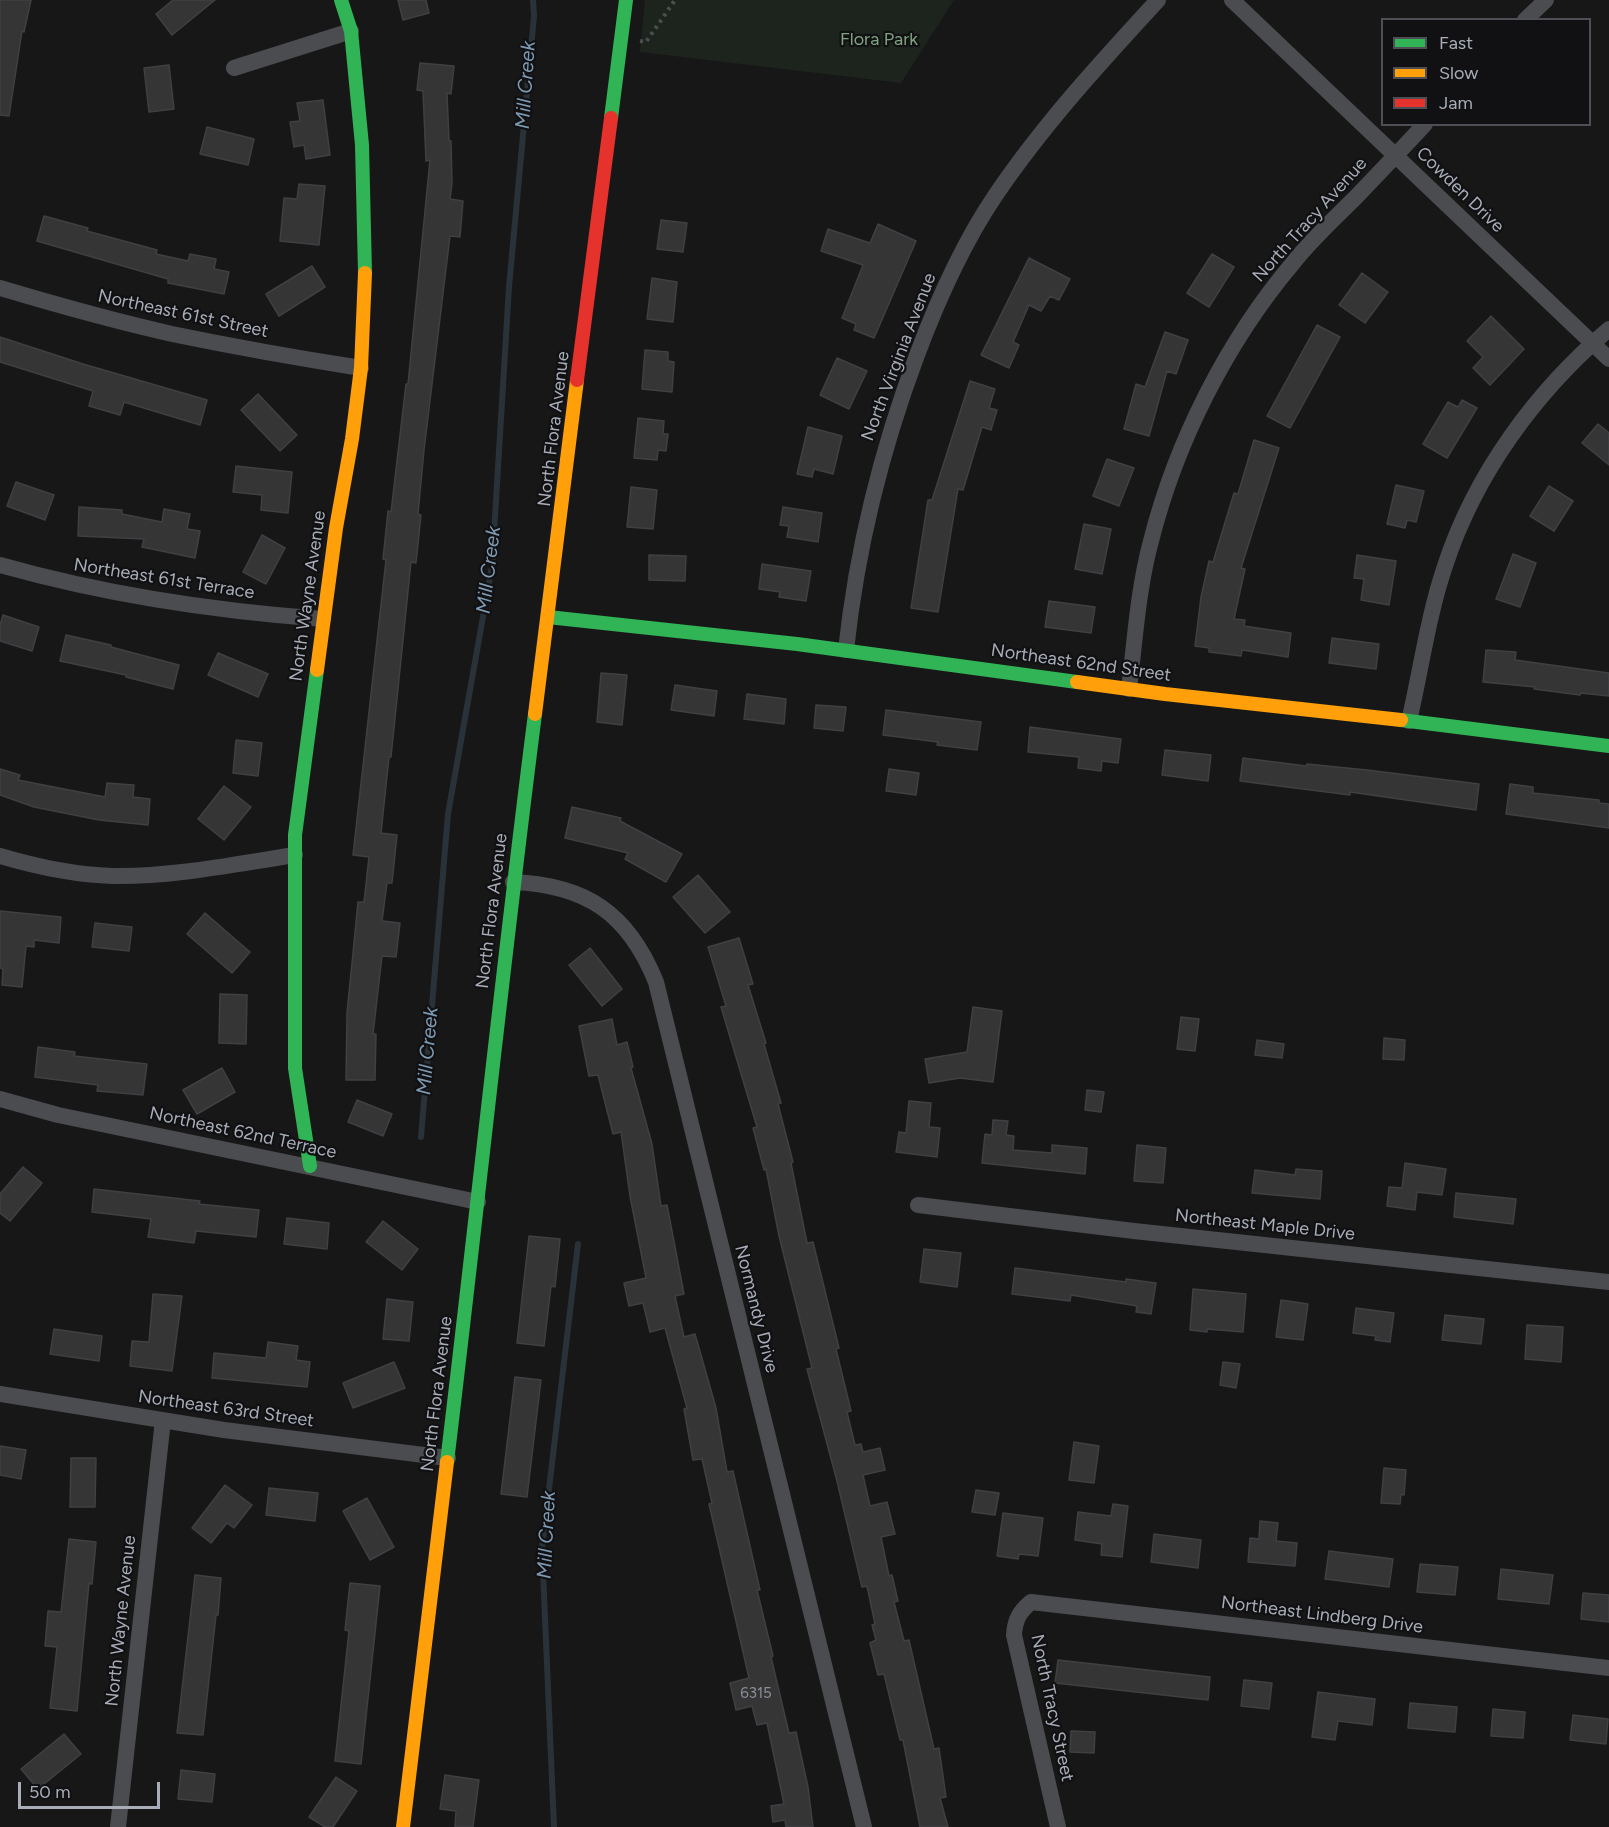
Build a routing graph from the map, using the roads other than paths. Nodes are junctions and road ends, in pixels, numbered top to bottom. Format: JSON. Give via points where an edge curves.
{"nodes":[{"id":1,"x":341,"y":0,"type":"edge"},
{"id":2,"x":626,"y":0,"type":"edge"},
{"id":3,"x":1158,"y":0,"type":"edge"},
{"id":4,"x":1233,"y":0,"type":"edge"},
{"id":5,"x":1546,"y":0,"type":"edge"},
{"id":6,"x":1527,"y":18,"type":"edge"},
{"id":7,"x":351,"y":31,"type":"junction"},
{"id":8,"x":234,"y":68,"type":"dead end"},
{"id":9,"x":1423,"y":126,"type":"edge"},
{"id":10,"x":1395,"y":156,"type":"junction"},
{"id":11,"x":0,"y":288,"type":"edge"},
{"id":12,"x":1609,"y":328,"type":"edge"},
{"id":13,"x":1592,"y":343,"type":"junction"},
{"id":14,"x":1609,"y":359,"type":"edge"},
{"id":15,"x":361,"y":368,"type":"junction"},
{"id":16,"x":0,"y":565,"type":"edge"},
{"id":17,"x":548,"y":617,"type":"junction"},
{"id":18,"x":323,"y":619,"type":"junction"},
{"id":19,"x":846,"y":650,"type":"junction"},
{"id":20,"x":1129,"y":689,"type":"junction"},
{"id":21,"x":1409,"y":721,"type":"junction"},
{"id":22,"x":1609,"y":746,"type":"edge"},
{"id":23,"x":295,"y":855,"type":"junction"},
{"id":24,"x":0,"y":856,"type":"edge"},
{"id":25,"x":513,"y":882,"type":"junction"},
{"id":26,"x":0,"y":1099,"type":"edge"},
{"id":27,"x":310,"y":1166,"type":"junction"},
{"id":28,"x":478,"y":1202,"type":"junction"},
{"id":29,"x":918,"y":1205,"type":"dead end"},
{"id":30,"x":1609,"y":1282,"type":"edge"},
{"id":31,"x":0,"y":1394,"type":"edge"},
{"id":32,"x":164,"y":1420,"type":"junction"},
{"id":33,"x":448,"y":1458,"type":"junction"},
{"id":34,"x":1031,"y":1602,"type":"joint"},
{"id":35,"x":1609,"y":1668,"type":"edge"},
{"id":36,"x":118,"y":1827,"type":"edge"},
{"id":37,"x":403,"y":1827,"type":"edge"},
{"id":38,"x":864,"y":1827,"type":"edge"},
{"id":39,"x":1058,"y":1827,"type":"edge"}],
"edges":[{"from":1,"to":7,"type":"street","name":"North Wayne Avenue"},
{"from":2,"to":17,"type":"street","name":"North Flora Avenue"},
{"from":3,"to":19,"type":"street","name":"North Virginia Avenue","via":[[1077,87],[1028,149],[994,197],[945,285],[884,450],[858,560]]},
{"from":4,"to":10,"type":"street","name":"Cowden Drive"},
{"from":5,"to":6,"type":"street"},
{"from":7,"to":8,"type":"street"},
{"from":7,"to":15,"type":"street","name":"North Wayne Avenue","via":[[365,213]]},
{"from":9,"to":10,"type":"street","name":"North Tracy Avenue"},
{"from":10,"to":13,"type":"street","name":"Cowden Drive"},
{"from":10,"to":20,"type":"street","name":"North Tracy Avenue","via":[[1264,298],[1216,376],[1168,483],[1151,541],[1142,580]]},
{"from":11,"to":15,"type":"street","name":"Northeast 61st Street","via":[[171,333]]},
{"from":12,"to":13,"type":"street"},
{"from":13,"to":14,"type":"street","name":"Cowden Drive"},
{"from":13,"to":21,"type":"street","via":[[1516,428],[1465,515],[1445,565],[1431,616]]},
{"from":15,"to":18,"type":"street","name":"North Wayne Avenue"},
{"from":16,"to":18,"type":"street","name":"Northeast 61st Terrace","via":[[113,593],[257,614]]},
{"from":17,"to":19,"type":"street","name":"Northeast 62nd Street"},
{"from":17,"to":25,"type":"street","name":"North Flora Avenue"},
{"from":18,"to":23,"type":"street","name":"North Wayne Avenue"},
{"from":19,"to":20,"type":"street","name":"Northeast 62nd Street"},
{"from":20,"to":21,"type":"street","name":"Northeast 62nd Street"},
{"from":21,"to":22,"type":"street","name":"Northeast 62nd Street"},
{"from":23,"to":24,"type":"street","via":[[112,876],[29,865]]},
{"from":23,"to":27,"type":"street","name":"North Wayne Avenue","via":[[295,1068]]},
{"from":25,"to":28,"type":"street","name":"North Flora Avenue"},
{"from":25,"to":38,"type":"street","name":"Normandy Drive","via":[[565,889],[598,904],[634,938],[656,982]]},
{"from":26,"to":27,"type":"street","name":"Northeast 62nd Terrace","via":[[58,1115]]},
{"from":27,"to":28,"type":"street","name":"Northeast 62nd Terrace"},
{"from":28,"to":33,"type":"street","name":"North Flora Avenue"},
{"from":29,"to":30,"type":"street","name":"Northeast Maple Drive"},
{"from":31,"to":32,"type":"street","name":"Northeast 63rd Street"},
{"from":32,"to":33,"type":"street","name":"Northeast 63rd Street"},
{"from":32,"to":36,"type":"street","name":"North Wayne Avenue"},
{"from":33,"to":37,"type":"street","name":"North Flora Avenue"},
{"from":34,"to":35,"type":"street","name":"Northeast Lindberg Drive"},
{"from":34,"to":39,"type":"street","name":"North Tracy Street","via":[[1021,1610],[1014,1635]]}]}
